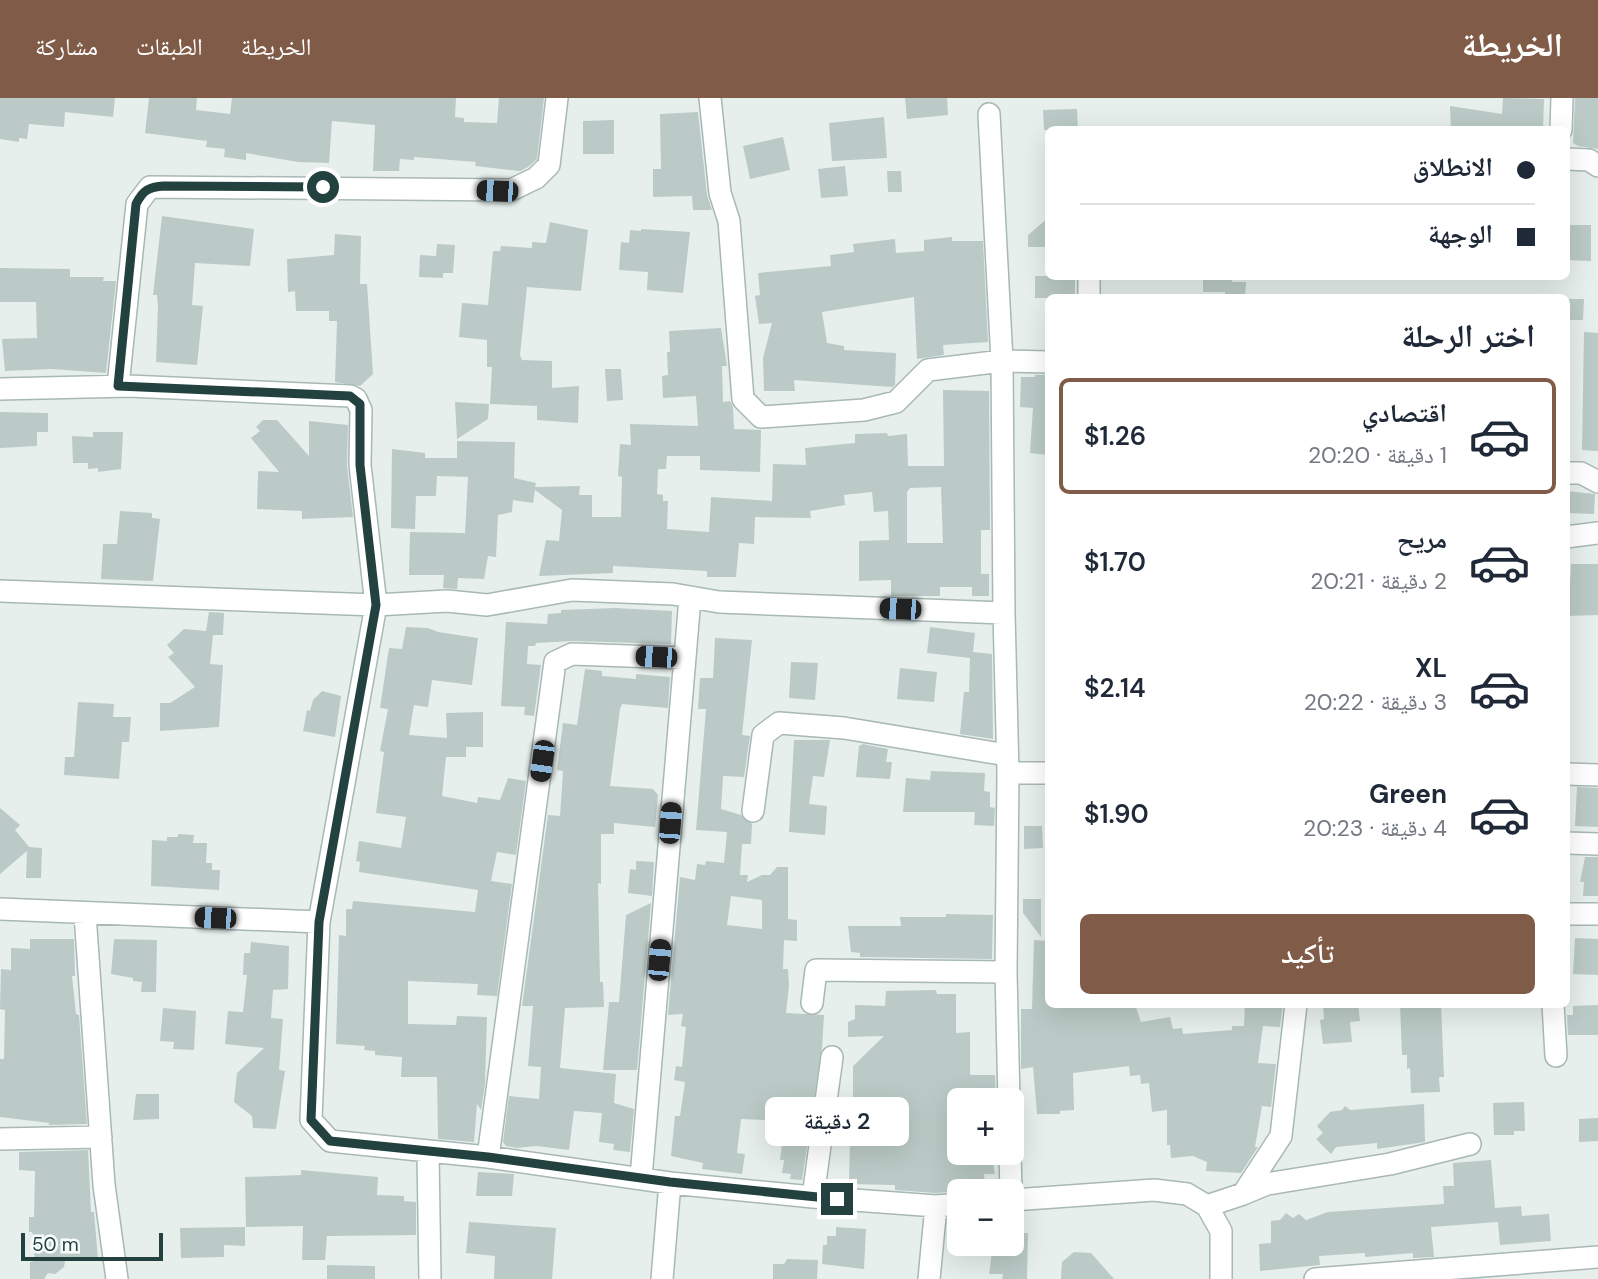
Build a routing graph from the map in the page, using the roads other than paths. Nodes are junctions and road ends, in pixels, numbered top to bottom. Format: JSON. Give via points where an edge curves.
{"nodes":[{"id":1,"x":557,"y":98,"type":"edge"},
{"id":2,"x":710,"y":98,"type":"edge"},
{"id":3,"x":1562,"y":98,"type":"edge"},
{"id":4,"x":989,"y":114,"type":"dead end"},
{"id":5,"x":1561,"y":126,"type":"edge"},
{"id":6,"x":1570,"y":159,"type":"edge"},
{"id":7,"x":1598,"y":166,"type":"edge"},
{"id":8,"x":1002,"y":361,"type":"junction"},
{"id":9,"x":1045,"y":362,"type":"edge"},
{"id":10,"x":118,"y":386,"type":"junction"},
{"id":11,"x":0,"y":389,"type":"edge"},
{"id":12,"x":1570,"y":472,"type":"edge"},
{"id":13,"x":1598,"y":482,"type":"edge"},
{"id":14,"x":1598,"y":533,"type":"edge"},
{"id":15,"x":1570,"y":536,"type":"edge"},
{"id":16,"x":0,"y":591,"type":"edge"},
{"id":17,"x":690,"y":598,"type":"junction"},
{"id":18,"x":376,"y":605,"type":"junction"},
{"id":19,"x":1003,"y":613,"type":"junction"},
{"id":20,"x":684,"y":659,"type":"junction"},
{"id":21,"x":1007,"y":764,"type":"junction"},
{"id":22,"x":1045,"y":772,"type":"edge"},
{"id":23,"x":1570,"y":774,"type":"edge"},
{"id":24,"x":1598,"y":775,"type":"edge"},
{"id":25,"x":753,"y":811,"type":"dead end"},
{"id":26,"x":1570,"y":843,"type":"edge"},
{"id":27,"x":1598,"y":844,"type":"edge"},
{"id":28,"x":0,"y":908,"type":"edge"},
{"id":29,"x":85,"y":914,"type":"junction"},
{"id":30,"x":1570,"y":914,"type":"edge"},
{"id":31,"x":1598,"y":915,"type":"edge"},
{"id":32,"x":319,"y":922,"type":"junction"},
{"id":33,"x":1006,"y":972,"type":"junction"},
{"id":34,"x":813,"y":1003,"type":"dead end"},
{"id":35,"x":1296,"y":1008,"type":"edge"},
{"id":36,"x":1553,"y":1008,"type":"edge"},
{"id":37,"x":1556,"y":1056,"type":"dead end"},
{"id":38,"x":832,"y":1057,"type":"dead end"},
{"id":39,"x":1009,"y":1088,"type":"edge"},
{"id":40,"x":100,"y":1137,"type":"junction"},
{"id":41,"x":0,"y":1139,"type":"edge"},
{"id":42,"x":1470,"y":1143,"type":"dead end"},
{"id":43,"x":428,"y":1153,"type":"junction"},
{"id":44,"x":488,"y":1157,"type":"junction"},
{"id":45,"x":641,"y":1178,"type":"junction"},
{"id":46,"x":670,"y":1182,"type":"junction"},
{"id":47,"x":1243,"y":1194,"type":"junction"},
{"id":48,"x":813,"y":1197,"type":"junction"},
{"id":49,"x":1024,"y":1199,"type":"edge"},
{"id":50,"x":947,"y":1205,"type":"edge"},
{"id":51,"x":936,"y":1206,"type":"junction"},
{"id":52,"x":1207,"y":1206,"type":"junction"},
{"id":53,"x":1598,"y":1257,"type":"edge"},
{"id":54,"x":1573,"y":1269,"type":"edge"},
{"id":55,"x":1449,"y":1274,"type":"edge"},
{"id":56,"x":117,"y":1279,"type":"edge"},
{"id":57,"x":430,"y":1279,"type":"edge"},
{"id":58,"x":662,"y":1279,"type":"edge"},
{"id":59,"x":929,"y":1279,"type":"edge"},
{"id":60,"x":1220,"y":1279,"type":"edge"},
{"id":61,"x":1315,"y":1279,"type":"edge"}],
"edges":[{"from":1,"to":10,"type":"street","via":[[549,166],[510,190],[150,187],[136,204]]},
{"from":2,"to":8,"type":"street","via":[[720,193],[729,221],[743,399],[761,417],[864,410],[896,402],[928,370]]},
{"from":3,"to":5,"type":"street"},
{"from":4,"to":8,"type":"street"},
{"from":6,"to":7,"type":"street","via":[[1589,160]]},
{"from":8,"to":9,"type":"street"},
{"from":8,"to":19,"type":"street"},
{"from":10,"to":11,"type":"street"},
{"from":10,"to":18,"type":"street","via":[[356,399],[361,410],[360,465]]},
{"from":12,"to":13,"type":"street"},
{"from":14,"to":15,"type":"street"},
{"from":16,"to":18,"type":"street"},
{"from":17,"to":18,"type":"street","via":[[572,590],[487,605],[447,601]]},
{"from":17,"to":19,"type":"street"},
{"from":17,"to":20,"type":"street"},
{"from":18,"to":32,"type":"street"},
{"from":19,"to":21,"type":"street"},
{"from":20,"to":44,"type":"street","via":[[572,654],[555,662]]},
{"from":20,"to":45,"type":"street"},
{"from":21,"to":22,"type":"street"},
{"from":21,"to":25,"type":"street","via":[[844,728],[779,723],[763,735]]},
{"from":21,"to":33,"type":"street"},
{"from":23,"to":24,"type":"street"},
{"from":26,"to":27,"type":"street"},
{"from":28,"to":29,"type":"street"},
{"from":29,"to":32,"type":"street"},
{"from":29,"to":40,"type":"street"},
{"from":30,"to":31,"type":"street"},
{"from":32,"to":43,"type":"street","via":[[311,1120],[330,1141]]},
{"from":33,"to":34,"type":"street","via":[[816,970]]},
{"from":33,"to":39,"type":"street"},
{"from":35,"to":47,"type":"street","via":[[1281,1136]]},
{"from":36,"to":37,"type":"street"},
{"from":38,"to":48,"type":"street"},
{"from":40,"to":41,"type":"street"},
{"from":40,"to":56,"type":"street"},
{"from":42,"to":47,"type":"street","via":[[1390,1164],[1267,1184]]},
{"from":43,"to":44,"type":"street"},
{"from":43,"to":57,"type":"street"},
{"from":44,"to":45,"type":"street"},
{"from":45,"to":46,"type":"street"},
{"from":46,"to":48,"type":"street"},
{"from":46,"to":58,"type":"street"},
{"from":47,"to":52,"type":"street"},
{"from":48,"to":51,"type":"street"},
{"from":49,"to":52,"type":"street","via":[[1154,1190],[1187,1194]]},
{"from":50,"to":51,"type":"street"},
{"from":51,"to":59,"type":"street"},
{"from":52,"to":60,"type":"street","via":[[1221,1231]]},
{"from":53,"to":54,"type":"street"},
{"from":54,"to":55,"type":"street"},
{"from":55,"to":61,"type":"street"}]}
